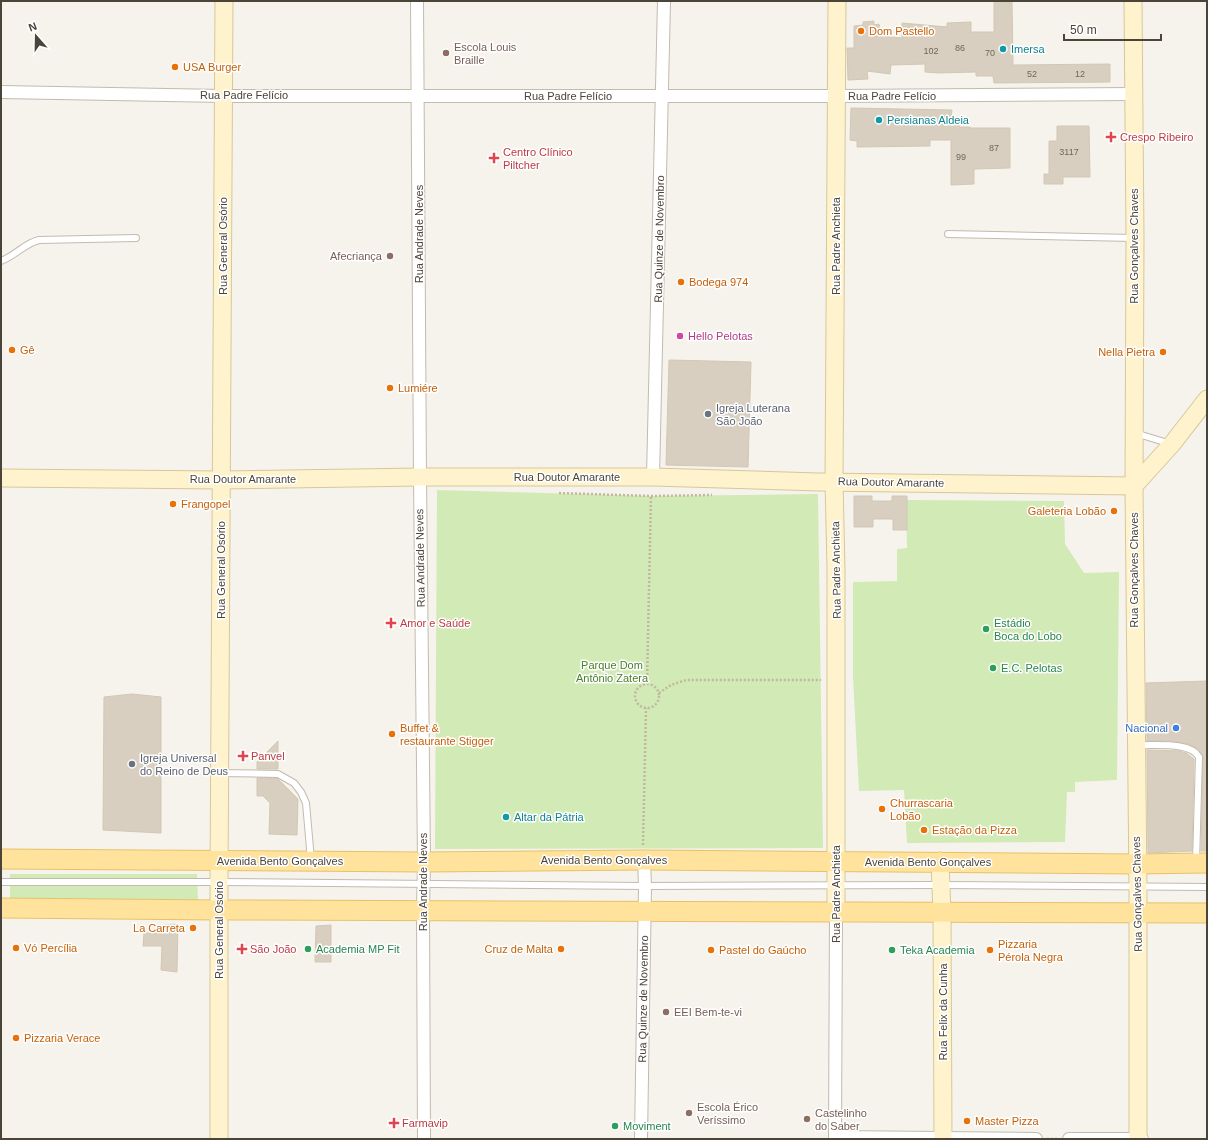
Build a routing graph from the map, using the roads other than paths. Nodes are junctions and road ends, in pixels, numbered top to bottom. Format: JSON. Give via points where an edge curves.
{"nodes":[{"id":1,"x":224,"y":1,"type":"edge"},
{"id":2,"x":417,"y":1,"type":"edge"},
{"id":3,"x":664,"y":1,"type":"edge"},
{"id":4,"x":836,"y":1,"type":"edge"},
{"id":5,"x":1134,"y":1,"type":"edge"},
{"id":6,"x":1,"y":92,"type":"edge"},
{"id":7,"x":1134,"y":94,"type":"junction"},
{"id":8,"x":418,"y":95,"type":"junction"},
{"id":9,"x":224,"y":96,"type":"junction"},
{"id":10,"x":662,"y":96,"type":"junction"},
{"id":11,"x":837,"y":96,"type":"junction"},
{"id":12,"x":948,"y":234,"type":"dead end"},
{"id":13,"x":136,"y":238,"type":"dead end"},
{"id":14,"x":1135,"y":238,"type":"junction"},
{"id":15,"x":1,"y":261,"type":"edge"},
{"id":16,"x":1207,"y":399,"type":"edge"},
{"id":17,"x":1134,"y":433,"type":"junction"},
{"id":18,"x":1172,"y":444,"type":"junction"},
{"id":19,"x":420,"y":477,"type":"junction"},
{"id":20,"x":653,"y":477,"type":"junction"},
{"id":21,"x":1,"y":478,"type":"edge"},
{"id":22,"x":222,"y":480,"type":"junction"},
{"id":23,"x":834,"y":482,"type":"junction"},
{"id":24,"x":1134,"y":486,"type":"junction"},
{"id":25,"x":1136,"y":745,"type":"junction"},
{"id":26,"x":220,"y":773,"type":"junction"},
{"id":27,"x":643,"y":854,"type":"junction"},
{"id":28,"x":1,"y":859,"type":"edge"},
{"id":29,"x":219,"y":861,"type":"junction"},
{"id":30,"x":311,"y":861,"type":"junction"},
{"id":31,"x":836,"y":861,"type":"junction"},
{"id":32,"x":940,"y":861,"type":"junction"},
{"id":33,"x":424,"y":862,"type":"junction"},
{"id":34,"x":1202,"y":863,"type":"edge"},
{"id":35,"x":1137,"y":864,"type":"junction"},
{"id":36,"x":1,"y":882,"type":"edge"},
{"id":37,"x":218,"y":882,"type":"junction"},
{"id":38,"x":424,"y":884,"type":"junction"},
{"id":39,"x":941,"y":885,"type":"junction"},
{"id":40,"x":645,"y":886,"type":"junction"},
{"id":41,"x":836,"y":886,"type":"junction"},
{"id":42,"x":1138,"y":888,"type":"junction"},
{"id":43,"x":1207,"y":888,"type":"edge"},
{"id":44,"x":1,"y":908,"type":"edge"},
{"id":45,"x":219,"y":910,"type":"junction"},
{"id":46,"x":422,"y":910,"type":"junction"},
{"id":47,"x":644,"y":911,"type":"junction"},
{"id":48,"x":836,"y":912,"type":"junction"},
{"id":49,"x":1138,"y":912,"type":"junction"},
{"id":50,"x":942,"y":913,"type":"junction"},
{"id":51,"x":1207,"y":913,"type":"edge"},
{"id":52,"x":835,"y":1138,"type":"edge"},
{"id":53,"x":1036,"y":1138,"type":"edge"},
{"id":54,"x":219,"y":1139,"type":"edge"},
{"id":55,"x":424,"y":1139,"type":"edge"},
{"id":56,"x":641,"y":1139,"type":"edge"},
{"id":57,"x":943,"y":1139,"type":"edge"},
{"id":58,"x":1069,"y":1139,"type":"edge"},
{"id":59,"x":1138,"y":1139,"type":"edge"},
{"id":60,"x":1142,"y":1139,"type":"edge"}],
"edges":[{"from":1,"to":9,"type":"street","name":"Rua General Osório"},
{"from":2,"to":8,"type":"street","name":"Rua Andrade Neves"},
{"from":3,"to":10,"type":"street","name":"Rua Quinze de Novembro"},
{"from":4,"to":11,"type":"street","name":"Rua Padre Anchieta"},
{"from":5,"to":7,"type":"street","name":"Rua Gonçalves Chaves"},
{"from":6,"to":9,"type":"street","name":"Rua Padre Felício"},
{"from":7,"to":11,"type":"street","name":"Rua Padre Felício"},
{"from":7,"to":14,"type":"street","name":"Rua Gonçalves Chaves"},
{"from":8,"to":9,"type":"street","name":"Rua Padre Felício"},
{"from":8,"to":10,"type":"street","name":"Rua Padre Felício"},
{"from":8,"to":19,"type":"street","name":"Rua Andrade Neves"},
{"from":9,"to":22,"type":"street","name":"Rua General Osório"},
{"from":10,"to":11,"type":"street","name":"Rua Padre Felício"},
{"from":10,"to":20,"type":"street","name":"Rua Quinze de Novembro"},
{"from":11,"to":23,"type":"street","name":"Rua Padre Anchieta"},
{"from":12,"to":14,"type":"lane"},
{"from":13,"to":15,"type":"lane","via":[[33,241]]},
{"from":14,"to":17,"type":"street","name":"Rua Gonçalves Chaves"},
{"from":16,"to":18,"type":"street"},
{"from":17,"to":18,"type":"lane"},
{"from":17,"to":24,"type":"street","name":"Rua Gonçalves Chaves"},
{"from":18,"to":24,"type":"street"},
{"from":19,"to":20,"type":"street","name":"Rua Doutor Amarante"},
{"from":19,"to":22,"type":"street","name":"Rua Doutor Amarante"},
{"from":19,"to":33,"type":"street","name":"Rua Andrade Neves"},
{"from":20,"to":23,"type":"street","name":"Rua Doutor Amarante"},
{"from":21,"to":22,"type":"street","name":"Rua Doutor Amarante"},
{"from":22,"to":26,"type":"street","name":"Rua General Osório"},
{"from":23,"to":24,"type":"street","name":"Rua Doutor Amarante"},
{"from":23,"to":31,"type":"street","name":"Rua Padre Anchieta"},
{"from":24,"to":25,"type":"street","name":"Rua Gonçalves Chaves"},
{"from":25,"to":34,"type":"lane","via":[[1182,746],[1193,750],[1199,757]]},
{"from":25,"to":35,"type":"street","name":"Rua Gonçalves Chaves"},
{"from":26,"to":29,"type":"street","name":"Rua General Osório"},
{"from":26,"to":30,"type":"lane","via":[[278,774],[294,783],[306,803]]},
{"from":27,"to":31,"type":"main road","name":"Avenida Bento Gonçalves"},
{"from":27,"to":33,"type":"main road","name":"Avenida Bento Gonçalves"},
{"from":27,"to":40,"type":"street","name":"Rua Quinze de Novembro"},
{"from":28,"to":29,"type":"main road","name":"Avenida Bento Gonçalves"},
{"from":29,"to":30,"type":"main road","name":"Avenida Bento Gonçalves"},
{"from":29,"to":37,"type":"street","name":"Rua General Osório"},
{"from":30,"to":33,"type":"main road","name":"Avenida Bento Gonçalves"},
{"from":31,"to":32,"type":"main road","name":"Avenida Bento Gonçalves"},
{"from":31,"to":41,"type":"street","name":"Rua Padre Anchieta"},
{"from":32,"to":35,"type":"main road","name":"Avenida Bento Gonçalves"},
{"from":32,"to":39,"type":"street","name":"Rua Felix da Cunha"},
{"from":33,"to":38,"type":"street","name":"Rua Andrade Neves"},
{"from":34,"to":35,"type":"main road","name":"Avenida Bento Gonçalves"},
{"from":35,"to":42,"type":"street","name":"Rua Gonçalves Chaves"},
{"from":36,"to":37,"type":"lane"},
{"from":37,"to":38,"type":"lane"},
{"from":37,"to":45,"type":"street","name":"Rua General Osório"},
{"from":38,"to":40,"type":"lane"},
{"from":38,"to":46,"type":"street","name":"Rua Andrade Neves"},
{"from":39,"to":41,"type":"lane"},
{"from":39,"to":42,"type":"lane"},
{"from":39,"to":50,"type":"street","name":"Rua Felix da Cunha"},
{"from":40,"to":41,"type":"lane"},
{"from":40,"to":47,"type":"street","name":"Rua Quinze de Novembro"},
{"from":41,"to":48,"type":"street","name":"Rua Padre Anchieta"},
{"from":42,"to":43,"type":"lane"},
{"from":42,"to":49,"type":"street","name":"Rua Gonçalves Chaves"},
{"from":44,"to":45,"type":"main road"},
{"from":45,"to":46,"type":"main road"},
{"from":45,"to":54,"type":"street","name":"Rua General Osório"},
{"from":46,"to":47,"type":"main road"},
{"from":46,"to":55,"type":"street","name":"Rua Andrade Neves"},
{"from":47,"to":48,"type":"main road"},
{"from":47,"to":56,"type":"street","name":"Rua Quinze de Novembro"},
{"from":48,"to":50,"type":"main road"},
{"from":48,"to":52,"type":"street","name":"Rua Padre Anchieta"},
{"from":49,"to":50,"type":"main road"},
{"from":49,"to":51,"type":"main road"},
{"from":49,"to":59,"type":"street","name":"Rua Gonçalves Chaves"},
{"from":50,"to":57,"type":"street","name":"Rua Felix da Cunha"},
{"from":52,"to":57,"type":"street"},
{"from":53,"to":57,"type":"street"},
{"from":58,"to":59,"type":"street"},
{"from":59,"to":60,"type":"street"}]}
